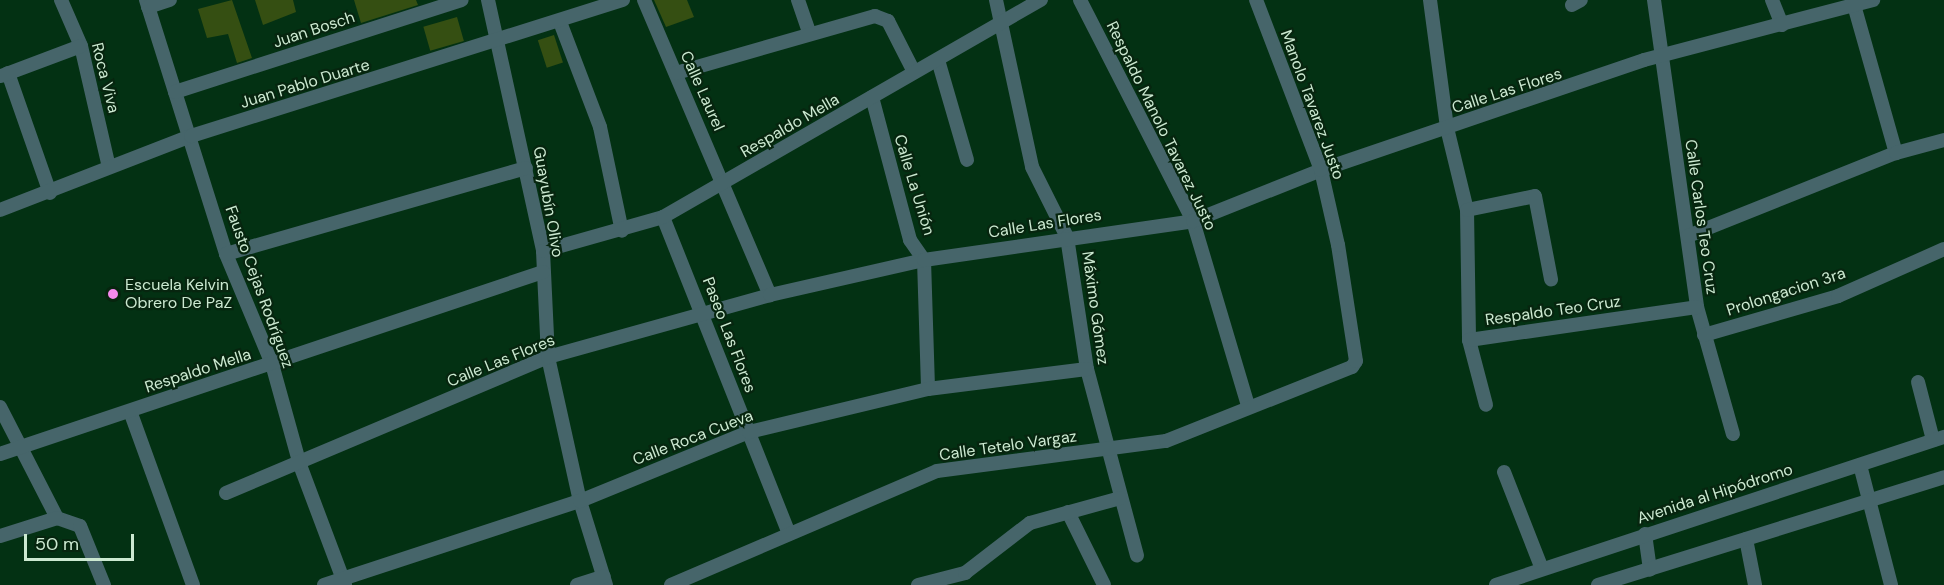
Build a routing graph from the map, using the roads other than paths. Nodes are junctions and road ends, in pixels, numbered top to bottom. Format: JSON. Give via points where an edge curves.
{"nodes":[{"id":1,"x":60,"y":0,"type":"edge"},
{"id":2,"x":170,"y":0,"type":"edge"},
{"id":3,"x":462,"y":0,"type":"edge"},
{"id":4,"x":488,"y":0,"type":"edge"},
{"id":5,"x":623,"y":0,"type":"edge"},
{"id":6,"x":644,"y":0,"type":"edge"},
{"id":7,"x":798,"y":0,"type":"edge"},
{"id":8,"x":996,"y":0,"type":"edge"},
{"id":9,"x":1041,"y":0,"type":"edge"},
{"id":10,"x":1080,"y":0,"type":"edge"},
{"id":11,"x":1256,"y":0,"type":"edge"},
{"id":12,"x":1430,"y":0,"type":"edge"},
{"id":13,"x":1654,"y":0,"type":"edge"},
{"id":14,"x":1772,"y":0,"type":"edge"},
{"id":15,"x":1873,"y":0,"type":"edge"},
{"id":16,"x":147,"y":3,"type":"edge"},
{"id":17,"x":1854,"y":5,"type":"junction"},
{"id":18,"x":560,"y":22,"type":"junction"},
{"id":19,"x":1003,"y":25,"type":"junction"},
{"id":20,"x":1782,"y":25,"type":"junction"},
{"id":21,"x":809,"y":32,"type":"junction"},
{"id":22,"x":496,"y":44,"type":"junction"},
{"id":23,"x":81,"y":46,"type":"junction"},
{"id":24,"x":1662,"y":58,"type":"junction"},
{"id":25,"x":938,"y":60,"type":"junction"},
{"id":26,"x":914,"y":72,"type":"junction"},
{"id":27,"x":676,"y":73,"type":"junction"},
{"id":28,"x":4,"y":75,"type":"edge"},
{"id":29,"x":175,"y":92,"type":"junction"},
{"id":30,"x":872,"y":97,"type":"junction"},
{"id":31,"x":1447,"y":128,"type":"junction"},
{"id":32,"x":191,"y":136,"type":"junction"},
{"id":33,"x":1944,"y":140,"type":"edge"},
{"id":34,"x":1896,"y":153,"type":"junction"},
{"id":35,"x":967,"y":160,"type":"dead end"},
{"id":36,"x":109,"y":167,"type":"junction"},
{"id":37,"x":526,"y":168,"type":"junction"},
{"id":38,"x":1321,"y":170,"type":"junction"},
{"id":39,"x":724,"y":184,"type":"junction"},
{"id":40,"x":50,"y":193,"type":"junction"},
{"id":41,"x":0,"y":210,"type":"edge"},
{"id":42,"x":1467,"y":210,"type":"junction"},
{"id":43,"x":663,"y":217,"type":"junction"},
{"id":44,"x":1193,"y":221,"type":"junction"},
{"id":45,"x":622,"y":231,"type":"junction"},
{"id":46,"x":1688,"y":236,"type":"junction"},
{"id":47,"x":1067,"y":237,"type":"junction"},
{"id":48,"x":1944,"y":249,"type":"edge"},
{"id":49,"x":543,"y":251,"type":"junction"},
{"id":50,"x":226,"y":254,"type":"junction"},
{"id":51,"x":924,"y":260,"type":"junction"},
{"id":52,"x":543,"y":272,"type":"junction"},
{"id":53,"x":1551,"y":279,"type":"dead end"},
{"id":54,"x":770,"y":295,"type":"junction"},
{"id":55,"x":1697,"y":307,"type":"junction"},
{"id":56,"x":705,"y":314,"type":"junction"},
{"id":57,"x":1704,"y":335,"type":"junction"},
{"id":58,"x":1469,"y":340,"type":"junction"},
{"id":59,"x":548,"y":357,"type":"junction"},
{"id":60,"x":272,"y":364,"type":"junction"},
{"id":61,"x":1354,"y":364,"type":"joint"},
{"id":62,"x":1087,"y":369,"type":"junction"},
{"id":63,"x":1918,"y":382,"type":"dead end"},
{"id":64,"x":927,"y":389,"type":"junction"},
{"id":65,"x":1486,"y":405,"type":"dead end"},
{"id":66,"x":1248,"y":406,"type":"junction"},
{"id":67,"x":0,"y":407,"type":"edge"},
{"id":68,"x":130,"y":411,"type":"junction"},
{"id":69,"x":749,"y":432,"type":"junction"},
{"id":70,"x":1733,"y":434,"type":"dead end"},
{"id":71,"x":1938,"y":439,"type":"edge"},
{"id":72,"x":21,"y":447,"type":"junction"},
{"id":73,"x":1105,"y":449,"type":"junction"},
{"id":74,"x":0,"y":454,"type":"edge"},
{"id":75,"x":300,"y":465,"type":"junction"},
{"id":76,"x":1860,"y":465,"type":"junction"},
{"id":77,"x":1504,"y":472,"type":"dead end"},
{"id":78,"x":1944,"y":477,"type":"edge"},
{"id":79,"x":226,"y":493,"type":"dead end"},
{"id":80,"x":1120,"y":498,"type":"junction"},
{"id":81,"x":1870,"y":499,"type":"junction"},
{"id":82,"x":580,"y":501,"type":"junction"},
{"id":83,"x":1068,"y":512,"type":"junction"},
{"id":84,"x":57,"y":518,"type":"junction"},
{"id":85,"x":789,"y":534,"type":"junction"},
{"id":86,"x":1645,"y":534,"type":"junction"},
{"id":87,"x":0,"y":536,"type":"edge"},
{"id":88,"x":1746,"y":539,"type":"junction"},
{"id":89,"x":1137,"y":555,"type":"dead end"},
{"id":90,"x":1542,"y":568,"type":"junction"},
{"id":91,"x":1650,"y":570,"type":"junction"},
{"id":92,"x":969,"y":579,"type":"edge"},
{"id":93,"x":605,"y":580,"type":"edge"},
{"id":94,"x":344,"y":582,"type":"edge"},
{"id":95,"x":1620,"y":582,"type":"edge"},
{"id":96,"x":104,"y":585,"type":"edge"},
{"id":97,"x":193,"y":585,"type":"edge"},
{"id":98,"x":324,"y":585,"type":"edge"},
{"id":99,"x":577,"y":585,"type":"edge"},
{"id":100,"x":671,"y":585,"type":"edge"},
{"id":101,"x":918,"y":585,"type":"edge"},
{"id":102,"x":1104,"y":585,"type":"edge"},
{"id":103,"x":1496,"y":585,"type":"edge"},
{"id":104,"x":1598,"y":585,"type":"edge"},
{"id":105,"x":1755,"y":585,"type":"edge"},
{"id":106,"x":1891,"y":585,"type":"edge"}],
"edges":[{"from":1,"to":23,"type":"street","name":"Roca Viva"},
{"from":2,"to":16,"type":"street"},
{"from":3,"to":29,"type":"street","name":"Juan Bosch"},
{"from":4,"to":22,"type":"street","name":"Guayubín Olivo"},
{"from":5,"to":18,"type":"street","name":"Juan Pablo Duarte"},
{"from":6,"to":27,"type":"street","name":"Calle Laurel"},
{"from":7,"to":21,"type":"street"},
{"from":8,"to":19,"type":"street","name":"Máximo Gómez"},
{"from":9,"to":19,"type":"street","name":"Respaldo Mella"},
{"from":10,"to":44,"type":"street","name":"Respaldo Manolo Tavarez Justo"},
{"from":11,"to":38,"type":"street","name":"Manolo Tavarez Justo"},
{"from":12,"to":31,"type":"street","name":"Respaldo Teo Cruz"},
{"from":13,"to":24,"type":"street","name":"Calle Carlos Teo Cruz"},
{"from":14,"to":20,"type":"street"},
{"from":15,"to":17,"type":"street","name":"Calle Las Flores"},
{"from":16,"to":29,"type":"street","name":"Fausto Cejas Rodríguez"},
{"from":17,"to":20,"type":"street","name":"Calle Las Flores"},
{"from":17,"to":34,"type":"street"},
{"from":18,"to":22,"type":"street","name":"Juan Pablo Duarte"},
{"from":18,"to":45,"type":"street","via":[[600,127]]},
{"from":19,"to":25,"type":"street","name":"Respaldo Mella"},
{"from":19,"to":47,"type":"street","name":"Máximo Gómez","via":[[1032,167]]},
{"from":20,"to":24,"type":"street","name":"Calle Las Flores"},
{"from":21,"to":26,"type":"street","via":[[883,17]]},
{"from":21,"to":27,"type":"street"},
{"from":22,"to":32,"type":"street","name":"Juan Pablo Duarte"},
{"from":22,"to":37,"type":"street","name":"Guayubín Olivo"},
{"from":23,"to":28,"type":"street"},
{"from":23,"to":36,"type":"street","name":"Roca Viva"},
{"from":24,"to":31,"type":"street","name":"Calle Las Flores"},
{"from":24,"to":46,"type":"street","name":"Calle Carlos Teo Cruz"},
{"from":25,"to":26,"type":"street","name":"Respaldo Mella"},
{"from":25,"to":35,"type":"street"},
{"from":26,"to":30,"type":"street","name":"Respaldo Mella"},
{"from":27,"to":39,"type":"street","name":"Calle Laurel"},
{"from":28,"to":40,"type":"street"},
{"from":29,"to":32,"type":"street","name":"Fausto Cejas Rodríguez"},
{"from":30,"to":39,"type":"street","name":"Respaldo Mella"},
{"from":30,"to":51,"type":"street","name":"Calle La Unión","via":[[910,240]]},
{"from":31,"to":38,"type":"street","name":"Calle Las Flores"},
{"from":31,"to":42,"type":"street","name":"Respaldo Teo Cruz"},
{"from":32,"to":36,"type":"street","name":"Juan Pablo Duarte"},
{"from":32,"to":50,"type":"street","name":"Fausto Cejas Rodríguez"},
{"from":33,"to":34,"type":"street"},
{"from":34,"to":46,"type":"street"},
{"from":36,"to":40,"type":"street","name":"Juan Pablo Duarte"},
{"from":37,"to":49,"type":"street","name":"Guayubín Olivo"},
{"from":37,"to":50,"type":"street"},
{"from":38,"to":44,"type":"street","name":"Calle Las Flores"},
{"from":38,"to":61,"type":"street","name":"Manolo Tavarez Justo","via":[[1338,245]]},
{"from":39,"to":43,"type":"street","name":"Respaldo Mella"},
{"from":39,"to":54,"type":"street","name":"Calle Laurel"},
{"from":40,"to":41,"type":"street","name":"Juan Pablo Duarte"},
{"from":42,"to":53,"type":"street","via":[[1535,196]]},
{"from":42,"to":58,"type":"street","name":"Respaldo Teo Cruz"},
{"from":43,"to":45,"type":"street","name":"Respaldo Mella"},
{"from":43,"to":56,"type":"street","name":"Paseo Las Flores"},
{"from":44,"to":47,"type":"street","name":"Calle Las Flores"},
{"from":44,"to":66,"type":"street","name":"Respaldo Manolo Tavarez Justo"},
{"from":45,"to":49,"type":"street","name":"Respaldo Mella"},
{"from":46,"to":55,"type":"street","name":"Calle Carlos Teo Cruz"},
{"from":47,"to":51,"type":"street","name":"Calle Las Flores"},
{"from":47,"to":62,"type":"street","name":"Máximo Gómez"},
{"from":48,"to":57,"type":"street","name":"Prolongacion 3ra","via":[[1838,296]]},
{"from":49,"to":52,"type":"street","name":"Guayubín Olivo"},
{"from":50,"to":60,"type":"street","name":"Fausto Cejas Rodríguez"},
{"from":51,"to":54,"type":"street","name":"Calle Las Flores"},
{"from":51,"to":64,"type":"street","name":"Calle La Unión"},
{"from":52,"to":59,"type":"street","name":"Guayubín Olivo"},
{"from":52,"to":60,"type":"street","name":"Respaldo Mella"},
{"from":54,"to":56,"type":"street","name":"Calle Las Flores"},
{"from":55,"to":57,"type":"street","name":"Calle Carlos Teo Cruz"},
{"from":55,"to":58,"type":"street","name":"Respaldo Teo Cruz"},
{"from":56,"to":59,"type":"street","name":"Calle Las Flores"},
{"from":56,"to":69,"type":"street","name":"Paseo Las Flores"},
{"from":57,"to":70,"type":"street","name":"Calle Carlos Teo Cruz"},
{"from":58,"to":65,"type":"street"},
{"from":59,"to":75,"type":"street","name":"Calle Las Flores"},
{"from":59,"to":82,"type":"street","name":"Guayubín Olivo"},
{"from":60,"to":68,"type":"street","name":"Respaldo Mella"},
{"from":60,"to":75,"type":"street","name":"Fausto Cejas Rodríguez"},
{"from":61,"to":66,"type":"street","name":"Calle Tetelo Vargaz"},
{"from":62,"to":64,"type":"street","name":"Calle Roca Cueva"},
{"from":62,"to":73,"type":"street","name":"Máximo Gómez"},
{"from":63,"to":71,"type":"street"},
{"from":64,"to":69,"type":"street","name":"Calle Roca Cueva"},
{"from":66,"to":73,"type":"street","name":"Calle Tetelo Vargaz","via":[[1166,441]]},
{"from":67,"to":72,"type":"street"},
{"from":68,"to":72,"type":"street","name":"Respaldo Mella"},
{"from":68,"to":97,"type":"street"},
{"from":69,"to":82,"type":"street","name":"Calle Roca Cueva"},
{"from":69,"to":85,"type":"street","name":"Paseo Las Flores"},
{"from":71,"to":76,"type":"street","name":"Avenida al Hipódromo"},
{"from":72,"to":74,"type":"street","name":"Respaldo Mella"},
{"from":72,"to":84,"type":"street"},
{"from":73,"to":80,"type":"street","name":"Máximo Gómez"},
{"from":73,"to":85,"type":"street","name":"Calle Tetelo Vargaz","via":[[937,471]]},
{"from":75,"to":79,"type":"street","name":"Calle Las Flores"},
{"from":75,"to":94,"type":"street","name":"Fausto Cejas Rodríguez"},
{"from":76,"to":81,"type":"street"},
{"from":76,"to":86,"type":"street","name":"Avenida al Hipódromo"},
{"from":77,"to":90,"type":"street"},
{"from":78,"to":81,"type":"street"},
{"from":80,"to":83,"type":"street"},
{"from":80,"to":89,"type":"street","name":"Máximo Gómez"},
{"from":81,"to":88,"type":"street"},
{"from":81,"to":106,"type":"street"},
{"from":82,"to":93,"type":"street","name":"Guayubín Olivo"},
{"from":82,"to":94,"type":"street","name":"Calle Roca Cueva"},
{"from":83,"to":92,"type":"street","via":[[1030,523]]},
{"from":83,"to":102,"type":"street"},
{"from":84,"to":87,"type":"street"},
{"from":84,"to":96,"type":"street","via":[[80,526]]},
{"from":85,"to":100,"type":"street","name":"Calle Tetelo Vargaz"},
{"from":86,"to":90,"type":"street","name":"Avenida al Hipódromo"},
{"from":86,"to":91,"type":"street"},
{"from":88,"to":91,"type":"street"},
{"from":88,"to":105,"type":"street"},
{"from":90,"to":103,"type":"street","name":"Avenida al Hipódromo"},
{"from":91,"to":95,"type":"street"},
{"from":92,"to":101,"type":"street"},
{"from":93,"to":99,"type":"street"},
{"from":94,"to":98,"type":"street","name":"Calle Roca Cueva"},
{"from":95,"to":104,"type":"street"}]}
